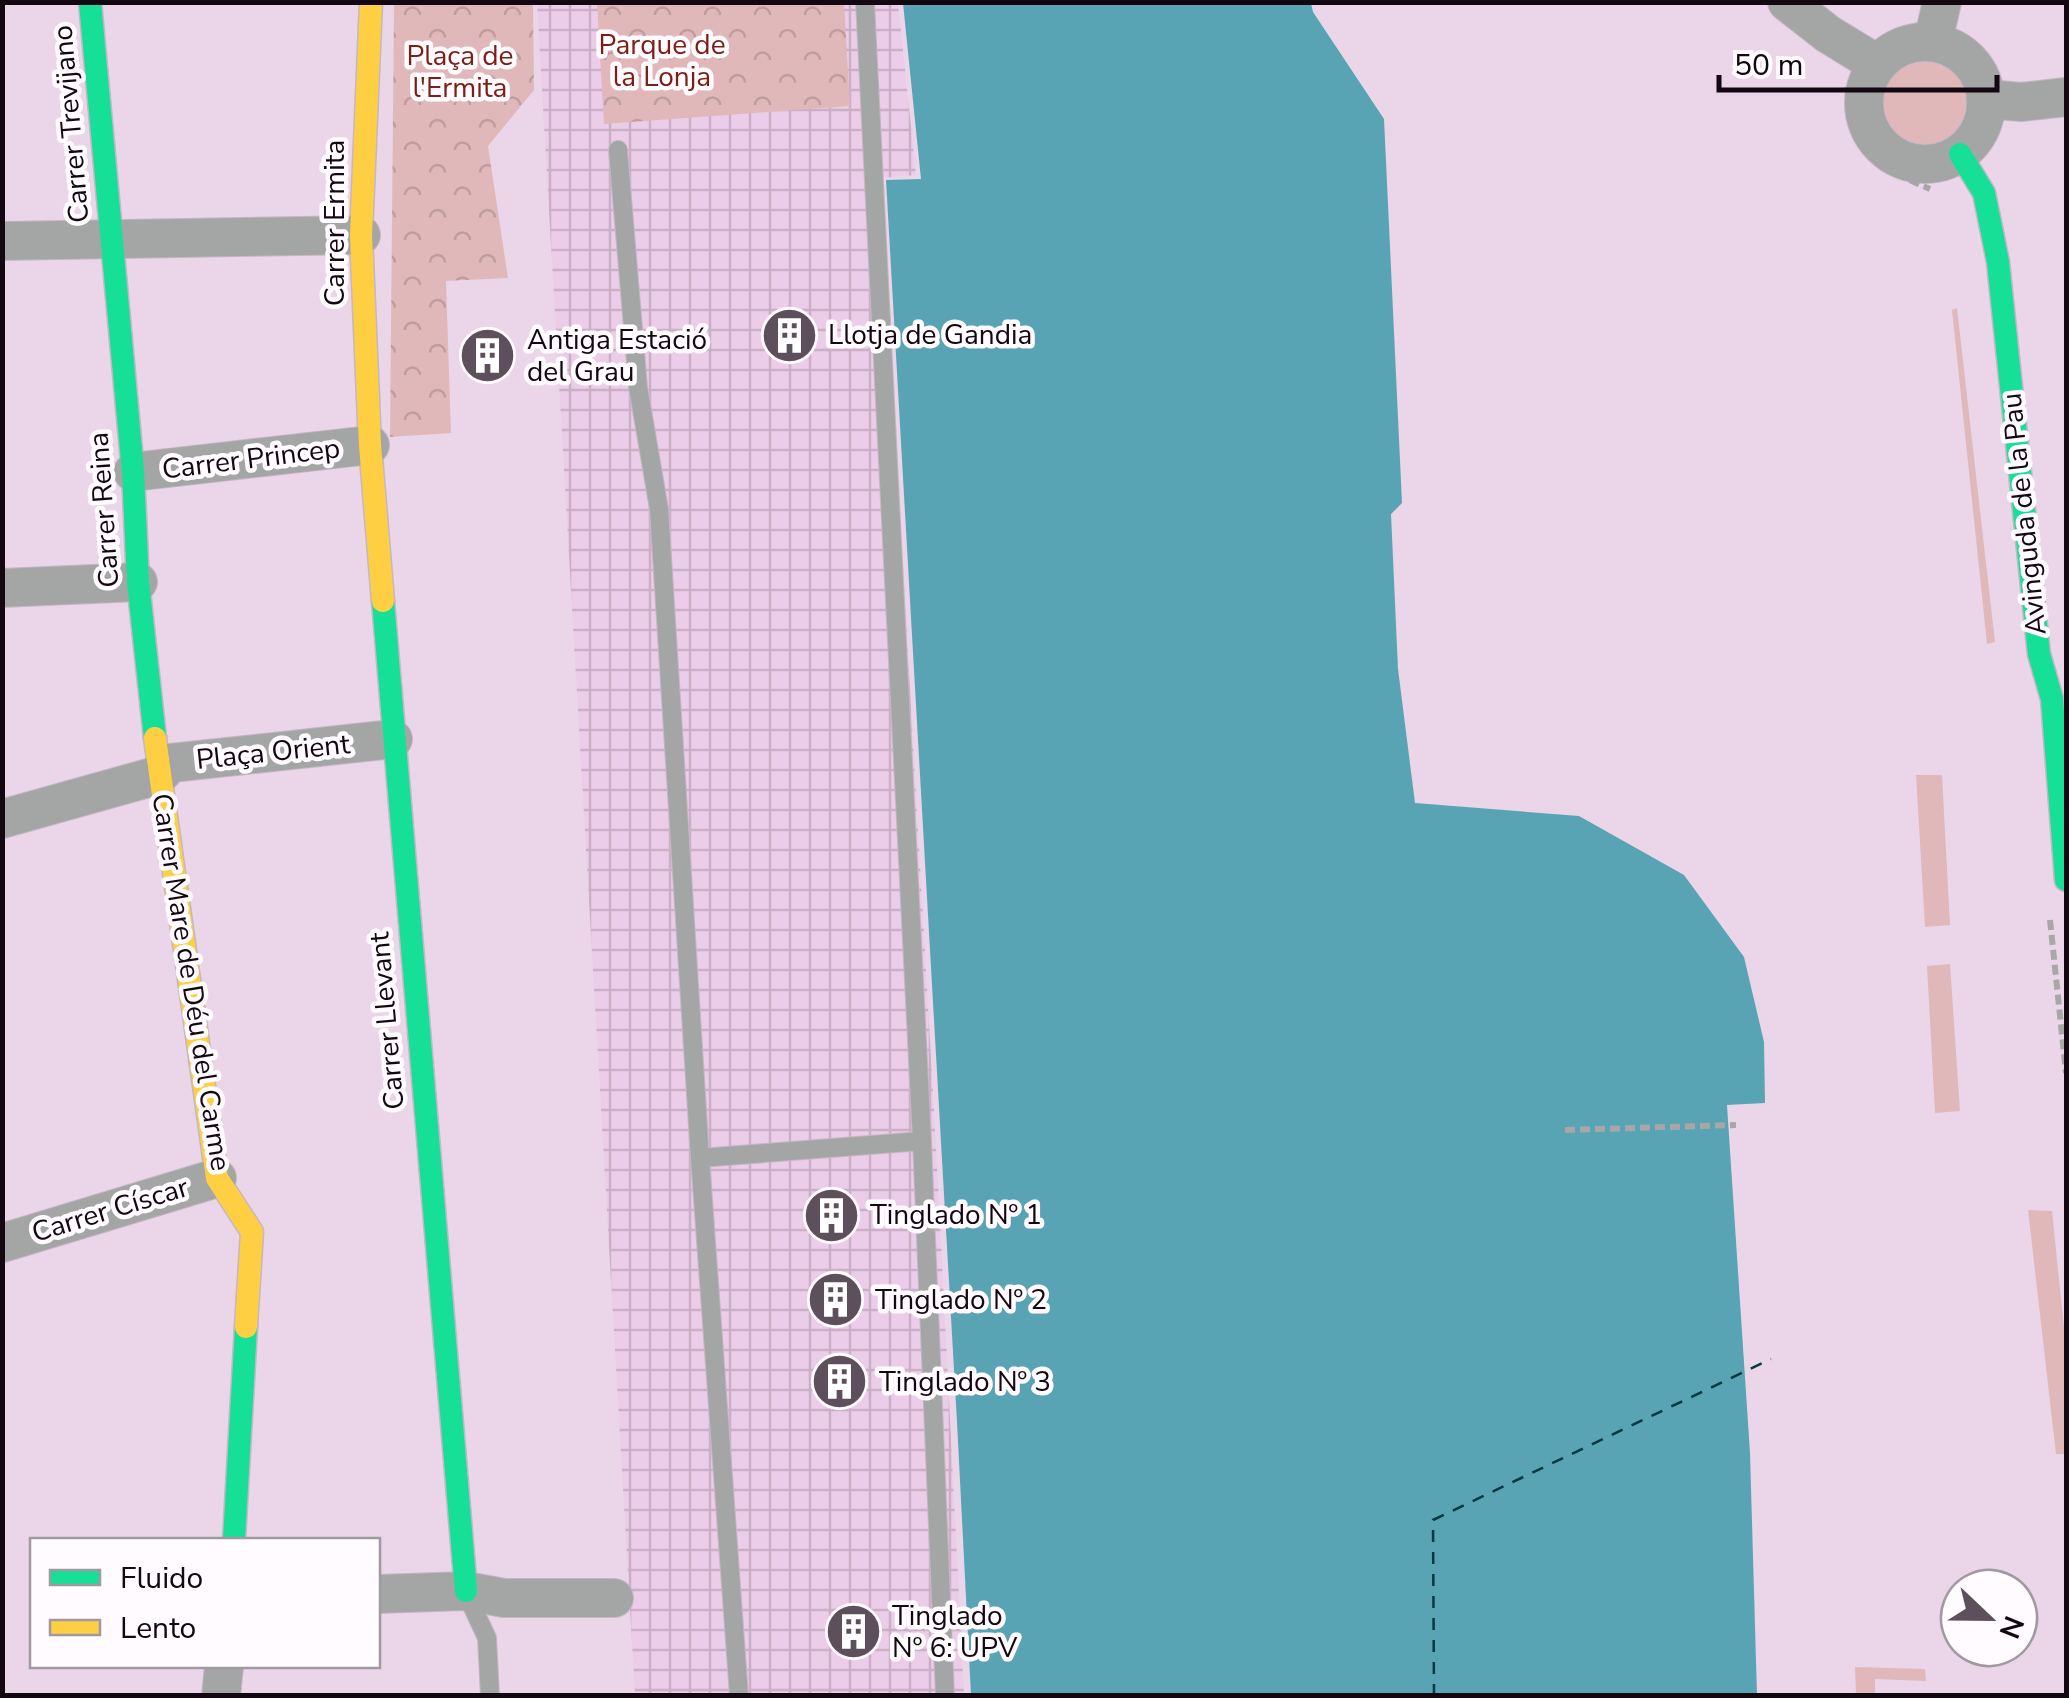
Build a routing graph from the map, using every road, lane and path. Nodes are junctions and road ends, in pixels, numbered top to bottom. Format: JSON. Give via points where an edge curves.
{"nodes":[{"id":1,"x":90,"y":2,"type":"edge"},
{"id":2,"x":371,"y":2,"type":"edge"},
{"id":3,"x":864,"y":2,"type":"edge"},
{"id":4,"x":1786,"y":2,"type":"edge"},
{"id":5,"x":1942,"y":2,"type":"edge"},
{"id":6,"x":1933,"y":41,"type":"junction"},
{"id":7,"x":1877,"y":64,"type":"junction"},
{"id":8,"x":2066,"y":98,"type":"edge"},
{"id":9,"x":1987,"y":99,"type":"junction"},
{"id":10,"x":618,"y":150,"type":"dead end"},
{"id":11,"x":1960,"y":154,"type":"junction"},
{"id":12,"x":361,"y":235,"type":"junction"},
{"id":13,"x":112,"y":240,"type":"junction"},
{"id":14,"x":2,"y":241,"type":"edge"},
{"id":15,"x":370,"y":444,"type":"junction"},
{"id":16,"x":133,"y":472,"type":"junction"},
{"id":17,"x":138,"y":582,"type":"junction"},
{"id":18,"x":2,"y":588,"type":"edge"},
{"id":19,"x":2059,"y":698,"type":"edge"},
{"id":20,"x":393,"y":739,"type":"junction"},
{"id":21,"x":159,"y":775,"type":"junction"},
{"id":22,"x":2,"y":819,"type":"edge"},
{"id":23,"x":2066,"y":880,"type":"edge"},
{"id":24,"x":1736,"y":1124,"type":"dead end"},
{"id":25,"x":1565,"y":1130,"type":"dead end"},
{"id":26,"x":922,"y":1141,"type":"junction"},
{"id":27,"x":700,"y":1158,"type":"junction"},
{"id":28,"x":217,"y":1178,"type":"junction"},
{"id":29,"x":2,"y":1243,"type":"edge"},
{"id":30,"x":234,"y":1538,"type":"edge"},
{"id":31,"x":466,"y":1592,"type":"junction"},
{"id":32,"x":380,"y":1594,"type":"edge"},
{"id":33,"x":614,"y":1598,"type":"dead end"},
{"id":34,"x":224,"y":1668,"type":"edge"},
{"id":35,"x":220,"y":1696,"type":"edge"},
{"id":36,"x":490,"y":1696,"type":"edge"},
{"id":37,"x":739,"y":1696,"type":"edge"},
{"id":38,"x":946,"y":1696,"type":"edge"}],
"edges":[{"from":1,"to":13,"type":"street","name":"Carrer Trevijano"},
{"from":2,"to":12,"type":"street","name":"Carrer Ermita"},
{"from":3,"to":26,"type":"lane"},
{"from":4,"to":7,"type":"street"},
{"from":5,"to":6,"type":"street"},
{"from":6,"to":7,"type":"street","via":[[1902,45]]},
{"from":6,"to":9,"type":"street","via":[[1971,60]]},
{"from":7,"to":11,"type":"street","via":[[1864,104],[1868,125],[1887,151],[1915,164]]},
{"from":8,"to":9,"type":"street"},
{"from":9,"to":11,"type":"street","via":[[1980,130]]},
{"from":10,"to":27,"type":"lane","via":[[638,387],[659,509]]},
{"from":11,"to":19,"type":"street","name":"Avinguda de la Pau","via":[[1984,194],[1998,262],[2038,654]]},
{"from":12,"to":13,"type":"street"},
{"from":12,"to":15,"type":"street","name":"Carrer Ermita"},
{"from":13,"to":14,"type":"street"},
{"from":13,"to":16,"type":"street","name":"Carrer Reina"},
{"from":15,"to":16,"type":"street","name":"Carrer Princep"},
{"from":15,"to":20,"type":"street","name":"Carrer Llevant"},
{"from":16,"to":17,"type":"street","name":"Carrer Reina"},
{"from":17,"to":18,"type":"street"},
{"from":17,"to":21,"type":"street","name":"Carrer Reina"},
{"from":19,"to":23,"type":"street","name":"Avinguda de la Pau"},
{"from":20,"to":21,"type":"street","name":"Plaça Orient","via":[[171,763]]},
{"from":20,"to":31,"type":"street","name":"Carrer Llevant"},
{"from":21,"to":22,"type":"street","name":"Plaça Orient"},
{"from":21,"to":28,"type":"street","name":"Carrer Mare de Déu del Carme"},
{"from":24,"to":25,"type":"path"},
{"from":26,"to":27,"type":"lane"},
{"from":26,"to":38,"type":"lane"},
{"from":27,"to":37,"type":"lane"},
{"from":28,"to":29,"type":"street","name":"Carrer Císcar"},
{"from":28,"to":30,"type":"street","name":"Carrer Mare de Déu del Carme","via":[[252,1232]]},
{"from":31,"to":32,"type":"street"},
{"from":31,"to":33,"type":"street"},
{"from":31,"to":36,"type":"lane","via":[[487,1638]]},
{"from":34,"to":35,"type":"street"}]}
